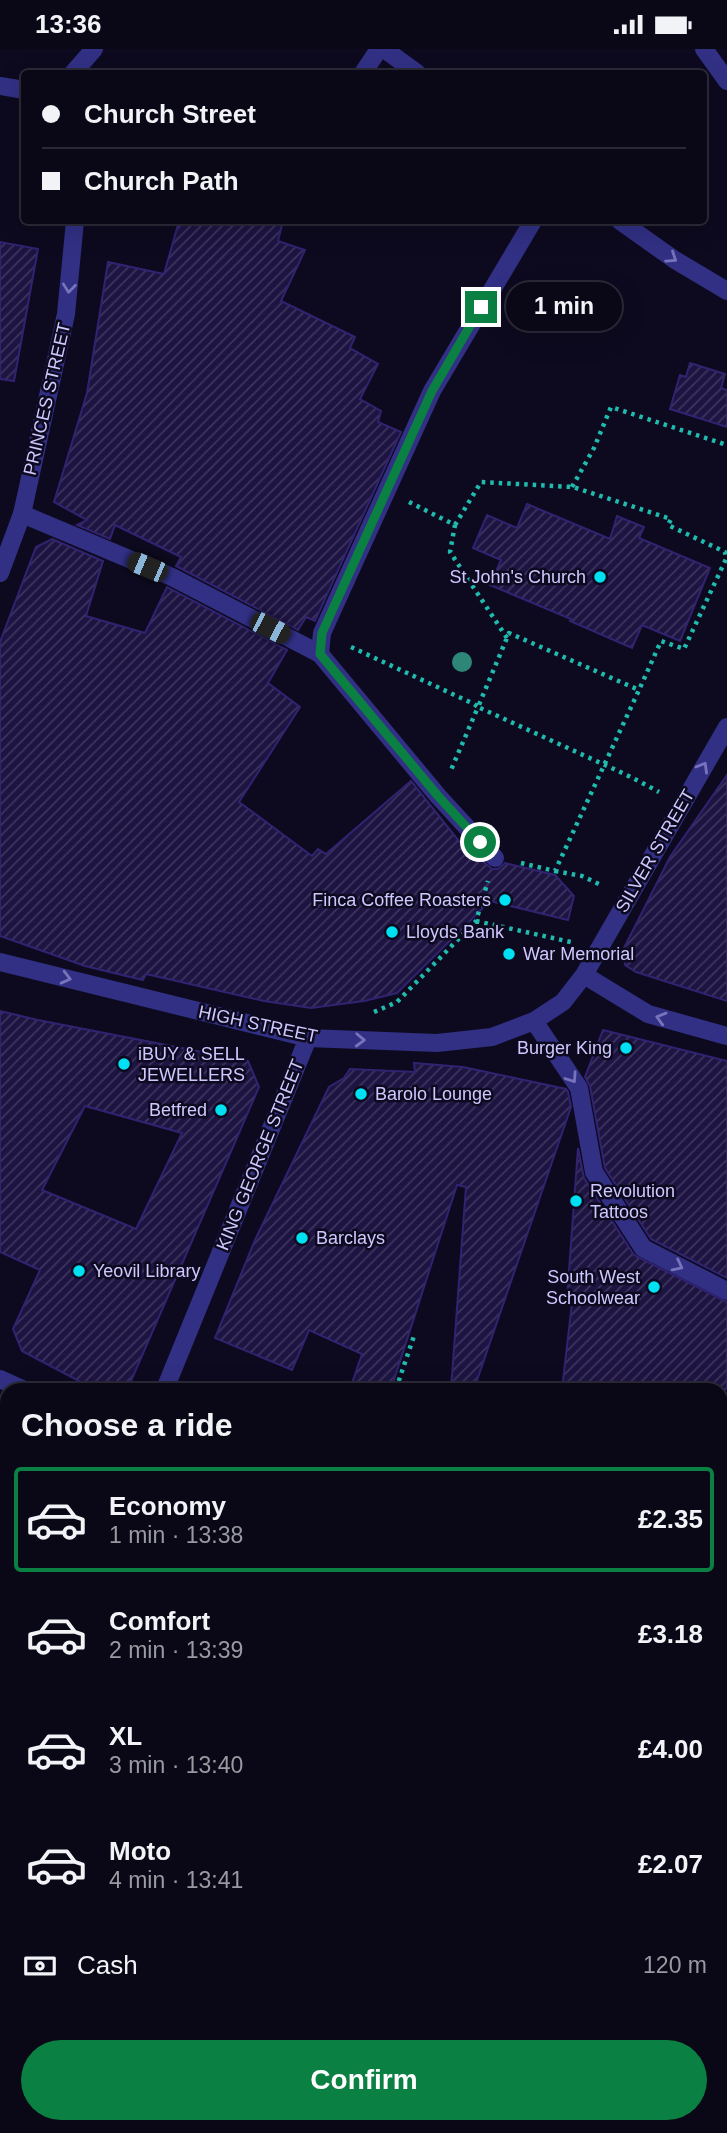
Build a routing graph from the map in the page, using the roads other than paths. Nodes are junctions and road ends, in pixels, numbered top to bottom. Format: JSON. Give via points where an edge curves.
{"nodes":[{"id":1,"x":94,"y":49,"type":"edge"},
{"id":2,"x":382,"y":49,"type":"edge"},
{"id":3,"x":705,"y":49,"type":"edge"},
{"id":4,"x":76,"y":70,"type":"edge"},
{"id":5,"x":365,"y":70,"type":"edge"},
{"id":6,"x":413,"y":70,"type":"edge"},
{"id":7,"x":727,"y":81,"type":"edge"},
{"id":8,"x":0,"y":86,"type":"edge"},
{"id":9,"x":21,"y":90,"type":"edge"},
{"id":10,"x":75,"y":224,"type":"edge"},
{"id":11,"x":531,"y":224,"type":"edge"},
{"id":12,"x":624,"y":224,"type":"edge"},
{"id":13,"x":727,"y":291,"type":"edge"},
{"id":14,"x":22,"y":514,"type":"junction"},
{"id":15,"x":0,"y":573,"type":"edge"},
{"id":16,"x":320,"y":654,"type":"junction"},
{"id":17,"x":727,"y":726,"type":"edge"},
{"id":18,"x":495,"y":858,"type":"road end"},
{"id":19,"x":0,"y":962,"type":"edge"},
{"id":20,"x":584,"y":975,"type":"junction"},
{"id":21,"x":534,"y":1021,"type":"junction"},
{"id":22,"x":727,"y":1037,"type":"edge"},
{"id":23,"x":308,"y":1038,"type":"junction"},
{"id":24,"x":727,"y":1291,"type":"edge"},
{"id":25,"x":167,"y":1383,"type":"edge"}],
"edges":[{"from":1,"to":4,"type":"street"},
{"from":2,"to":5,"type":"street"},
{"from":2,"to":6,"type":"street"},
{"from":3,"to":7,"type":"street"},
{"from":8,"to":9,"type":"street"},
{"from":10,"to":14,"type":"street","name":"PRINCES STREET","one_way":true,"via":[[66,314]]},
{"from":11,"to":16,"type":"street","via":[[432,391],[322,633]]},
{"from":12,"to":13,"type":"street","one_way":true},
{"from":14,"to":15,"type":"street","name":"PRINCES STREET"},
{"from":14,"to":16,"type":"street","via":[[172,577]]},
{"from":16,"to":18,"type":"street"},
{"from":20,"to":17,"type":"street","name":"SILVER STREET","one_way":true},
{"from":19,"to":23,"type":"street","name":"HIGH STREET","one_way":true},
{"from":20,"to":21,"type":"street","name":"HIGH STREET","via":[[563,1002]]},
{"from":22,"to":20,"type":"street","one_way":true,"via":[[648,1014]]},
{"from":23,"to":21,"type":"street","name":"HIGH STREET","one_way":true,"via":[[437,1043],[492,1037]]},
{"from":21,"to":24,"type":"street","one_way":true,"via":[[579,1088],[594,1172],[643,1248]]},
{"from":23,"to":25,"type":"street","name":"KING GEORGE STREET"}]}
